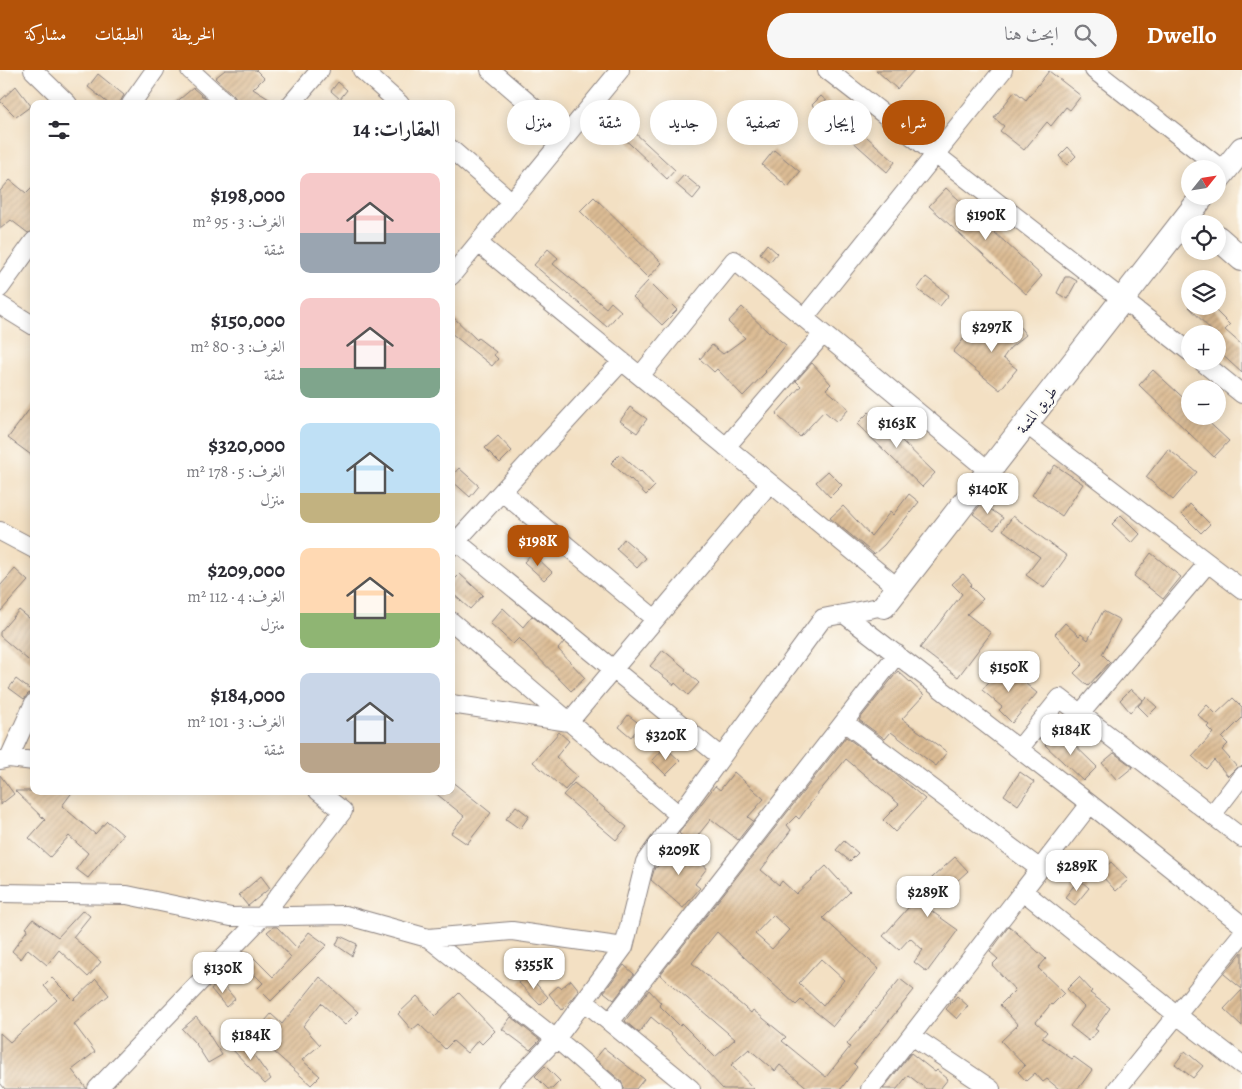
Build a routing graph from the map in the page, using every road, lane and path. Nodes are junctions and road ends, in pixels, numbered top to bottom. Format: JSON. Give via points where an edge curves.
{"nodes":[{"id":1,"x":33,"y":70,"type":"edge"},
{"id":2,"x":155,"y":70,"type":"edge"},
{"id":3,"x":190,"y":70,"type":"edge"},
{"id":4,"x":320,"y":70,"type":"edge"},
{"id":5,"x":362,"y":70,"type":"edge"},
{"id":6,"x":490,"y":70,"type":"edge"},
{"id":7,"x":620,"y":70,"type":"edge"},
{"id":8,"x":827,"y":70,"type":"edge"},
{"id":9,"x":1003,"y":70,"type":"edge"},
{"id":10,"x":1094,"y":70,"type":"edge"},
{"id":11,"x":64,"y":100,"type":"edge"},
{"id":12,"x":134,"y":100,"type":"edge"},
{"id":13,"x":223,"y":100,"type":"edge"},
{"id":14,"x":294,"y":100,"type":"edge"},
{"id":15,"x":396,"y":100,"type":"edge"},
{"id":16,"x":525,"y":100,"type":"edge"},
{"id":17,"x":570,"y":131,"type":"edge"},
{"id":18,"x":559,"y":145,"type":"edge"},
{"id":19,"x":1242,"y":149,"type":"edge"},
{"id":20,"x":455,"y":152,"type":"edge"},
{"id":21,"x":936,"y":154,"type":"junction"},
{"id":22,"x":1203,"y":160,"type":"edge"},
{"id":23,"x":1226,"y":169,"type":"edge"},
{"id":24,"x":512,"y":202,"type":"junction"},
{"id":25,"x":1198,"y":211,"type":"edge"},
{"id":26,"x":478,"y":244,"type":"junction"},
{"id":27,"x":1226,"y":245,"type":"edge"},
{"id":28,"x":30,"y":247,"type":"edge"},
{"id":29,"x":1242,"y":259,"type":"edge"},
{"id":30,"x":455,"y":271,"type":"edge"},
{"id":31,"x":0,"y":288,"type":"edge"},
{"id":32,"x":1123,"y":299,"type":"junction"},
{"id":33,"x":0,"y":305,"type":"edge"},
{"id":34,"x":804,"y":318,"type":"junction"},
{"id":35,"x":30,"y":324,"type":"edge"},
{"id":36,"x":823,"y":334,"type":"junction"},
{"id":37,"x":1181,"y":345,"type":"edge"},
{"id":38,"x":622,"y":361,"type":"junction"},
{"id":39,"x":1212,"y":370,"type":"edge"},
{"id":40,"x":640,"y":376,"type":"junction"},
{"id":41,"x":1242,"y":394,"type":"edge"},
{"id":42,"x":1026,"y":424,"type":"junction"},
{"id":43,"x":726,"y":447,"type":"junction"},
{"id":44,"x":989,"y":471,"type":"junction"},
{"id":45,"x":770,"y":483,"type":"junction"},
{"id":46,"x":502,"y":492,"type":"junction"},
{"id":47,"x":0,"y":531,"type":"edge"},
{"id":48,"x":455,"y":543,"type":"edge"},
{"id":49,"x":455,"y":545,"type":"edge"},
{"id":50,"x":30,"y":546,"type":"edge"},
{"id":51,"x":1208,"y":563,"type":"junction"},
{"id":52,"x":898,"y":588,"type":"junction"},
{"id":53,"x":1242,"y":589,"type":"edge"},
{"id":54,"x":884,"y":606,"type":"joint"},
{"id":55,"x":844,"y":614,"type":"junction"},
{"id":56,"x":655,"y":619,"type":"junction"},
{"id":57,"x":455,"y":624,"type":"edge"},
{"id":58,"x":897,"y":654,"type":"junction"},
{"id":59,"x":613,"y":669,"type":"junction"},
{"id":60,"x":455,"y":705,"type":"edge"},
{"id":61,"x":30,"y":710,"type":"edge"},
{"id":62,"x":1080,"y":714,"type":"junction"},
{"id":63,"x":569,"y":722,"type":"junction"},
{"id":64,"x":844,"y":722,"type":"junction"},
{"id":65,"x":1019,"y":749,"type":"junction"},
{"id":66,"x":721,"y":757,"type":"junction"},
{"id":67,"x":4,"y":759,"type":"edge"},
{"id":68,"x":30,"y":762,"type":"edge"},
{"id":69,"x":1242,"y":776,"type":"edge"},
{"id":70,"x":323,"y":795,"type":"edge"},
{"id":71,"x":1090,"y":804,"type":"junction"},
{"id":72,"x":1212,"y":814,"type":"junction"},
{"id":73,"x":679,"y":815,"type":"junction"},
{"id":74,"x":1242,"y":838,"type":"edge"},
{"id":75,"x":1040,"y":870,"type":"junction"},
{"id":76,"x":1023,"y":891,"type":"junction"},
{"id":77,"x":0,"y":893,"type":"edge"},
{"id":78,"x":262,"y":916,"type":"junction"},
{"id":79,"x":1242,"y":925,"type":"edge"},
{"id":80,"x":1242,"y":934,"type":"edge"},
{"id":81,"x":428,"y":938,"type":"junction"},
{"id":82,"x":624,"y":947,"type":"junction"},
{"id":83,"x":584,"y":1001,"type":"junction"},
{"id":84,"x":1177,"y":1015,"type":"junction"},
{"id":85,"x":610,"y":1022,"type":"junction"},
{"id":86,"x":912,"y":1036,"type":"junction"},
{"id":87,"x":556,"y":1039,"type":"junction"},
{"id":88,"x":1242,"y":1065,"type":"edge"},
{"id":89,"x":679,"y":1085,"type":"edge"},
{"id":90,"x":97,"y":1089,"type":"edge"},
{"id":91,"x":507,"y":1089,"type":"edge"},
{"id":92,"x":614,"y":1089,"type":"edge"},
{"id":93,"x":870,"y":1089,"type":"edge"},
{"id":94,"x":991,"y":1089,"type":"edge"},
{"id":95,"x":1117,"y":1089,"type":"edge"}],
"edges":[{"from":1,"to":11,"type":"street"},
{"from":2,"to":12,"type":"street"},
{"from":3,"to":13,"type":"street"},
{"from":4,"to":14,"type":"street"},
{"from":5,"to":15,"type":"street"},
{"from":6,"to":16,"type":"street"},
{"from":7,"to":17,"type":"street"},
{"from":8,"to":21,"type":"street"},
{"from":9,"to":21,"type":"street"},
{"from":10,"to":22,"type":"street"},
{"from":18,"to":24,"type":"street"},
{"from":19,"to":23,"type":"street"},
{"from":20,"to":24,"type":"street"},
{"from":21,"to":32,"type":"street"},
{"from":21,"to":34,"type":"street"},
{"from":24,"to":26,"type":"street"},
{"from":25,"to":32,"type":"street","name":"طريق المتمة"},
{"from":26,"to":30,"type":"street"},
{"from":26,"to":38,"type":"street"},
{"from":27,"to":29,"type":"street"},
{"from":28,"to":31,"type":"street"},
{"from":32,"to":37,"type":"street"},
{"from":32,"to":42,"type":"street","name":"طريق المتمة"},
{"from":33,"to":35,"type":"street"},
{"from":34,"to":36,"type":"street"},
{"from":34,"to":40,"type":"street","via":[[734,260]]},
{"from":36,"to":43,"type":"street"},
{"from":36,"to":44,"type":"street"},
{"from":38,"to":40,"type":"street"},
{"from":38,"to":46,"type":"street"},
{"from":39,"to":41,"type":"street"},
{"from":40,"to":43,"type":"street"},
{"from":42,"to":44,"type":"street","name":"طريق المتمة"},
{"from":42,"to":51,"type":"street"},
{"from":43,"to":45,"type":"street"},
{"from":44,"to":52,"type":"street","name":"طريق المتمة"},
{"from":45,"to":52,"type":"street"},
{"from":45,"to":56,"type":"street"},
{"from":46,"to":48,"type":"street"},
{"from":46,"to":56,"type":"street"},
{"from":47,"to":50,"type":"street"},
{"from":49,"to":59,"type":"street"},
{"from":51,"to":53,"type":"street"},
{"from":51,"to":62,"type":"street"},
{"from":52,"to":54,"type":"street","name":"طريق المتمة"},
{"from":54,"to":55,"type":"street"},
{"from":55,"to":58,"type":"street"},
{"from":55,"to":66,"type":"street","via":[[823,618]]},
{"from":56,"to":59,"type":"street"},
{"from":57,"to":63,"type":"street"},
{"from":58,"to":64,"type":"street"},
{"from":58,"to":65,"type":"street"},
{"from":59,"to":63,"type":"street"},
{"from":59,"to":66,"type":"street"},
{"from":60,"to":63,"type":"street"},
{"from":61,"to":67,"type":"street"},
{"from":62,"to":65,"type":"street","via":[[1060,698]]},
{"from":62,"to":72,"type":"street"},
{"from":63,"to":73,"type":"street"},
{"from":64,"to":75,"type":"street"},
{"from":64,"to":85,"type":"street"},
{"from":65,"to":71,"type":"street"},
{"from":66,"to":73,"type":"street"},
{"from":67,"to":68,"type":"street"},
{"from":69,"to":72,"type":"street"},
{"from":70,"to":78,"type":"street","via":[[343,811]]},
{"from":71,"to":75,"type":"street"},
{"from":71,"to":79,"type":"street"},
{"from":72,"to":74,"type":"street"},
{"from":73,"to":82,"type":"street","via":[[644,862]]},
{"from":75,"to":76,"type":"street"},
{"from":76,"to":84,"type":"street"},
{"from":76,"to":86,"type":"street"},
{"from":77,"to":78,"type":"street","via":[[126,895],[231,917]]},
{"from":78,"to":81,"type":"street","via":[[345,915]]},
{"from":78,"to":90,"type":"street"},
{"from":80,"to":84,"type":"street"},
{"from":81,"to":82,"type":"street","via":[[512,931]]},
{"from":81,"to":87,"type":"street"},
{"from":82,"to":83,"type":"street"},
{"from":83,"to":85,"type":"street"},
{"from":83,"to":87,"type":"street"},
{"from":84,"to":88,"type":"street"},
{"from":84,"to":95,"type":"street"},
{"from":85,"to":89,"type":"street"},
{"from":86,"to":93,"type":"street"},
{"from":86,"to":94,"type":"street"},
{"from":87,"to":91,"type":"street"},
{"from":87,"to":92,"type":"street"}]}
